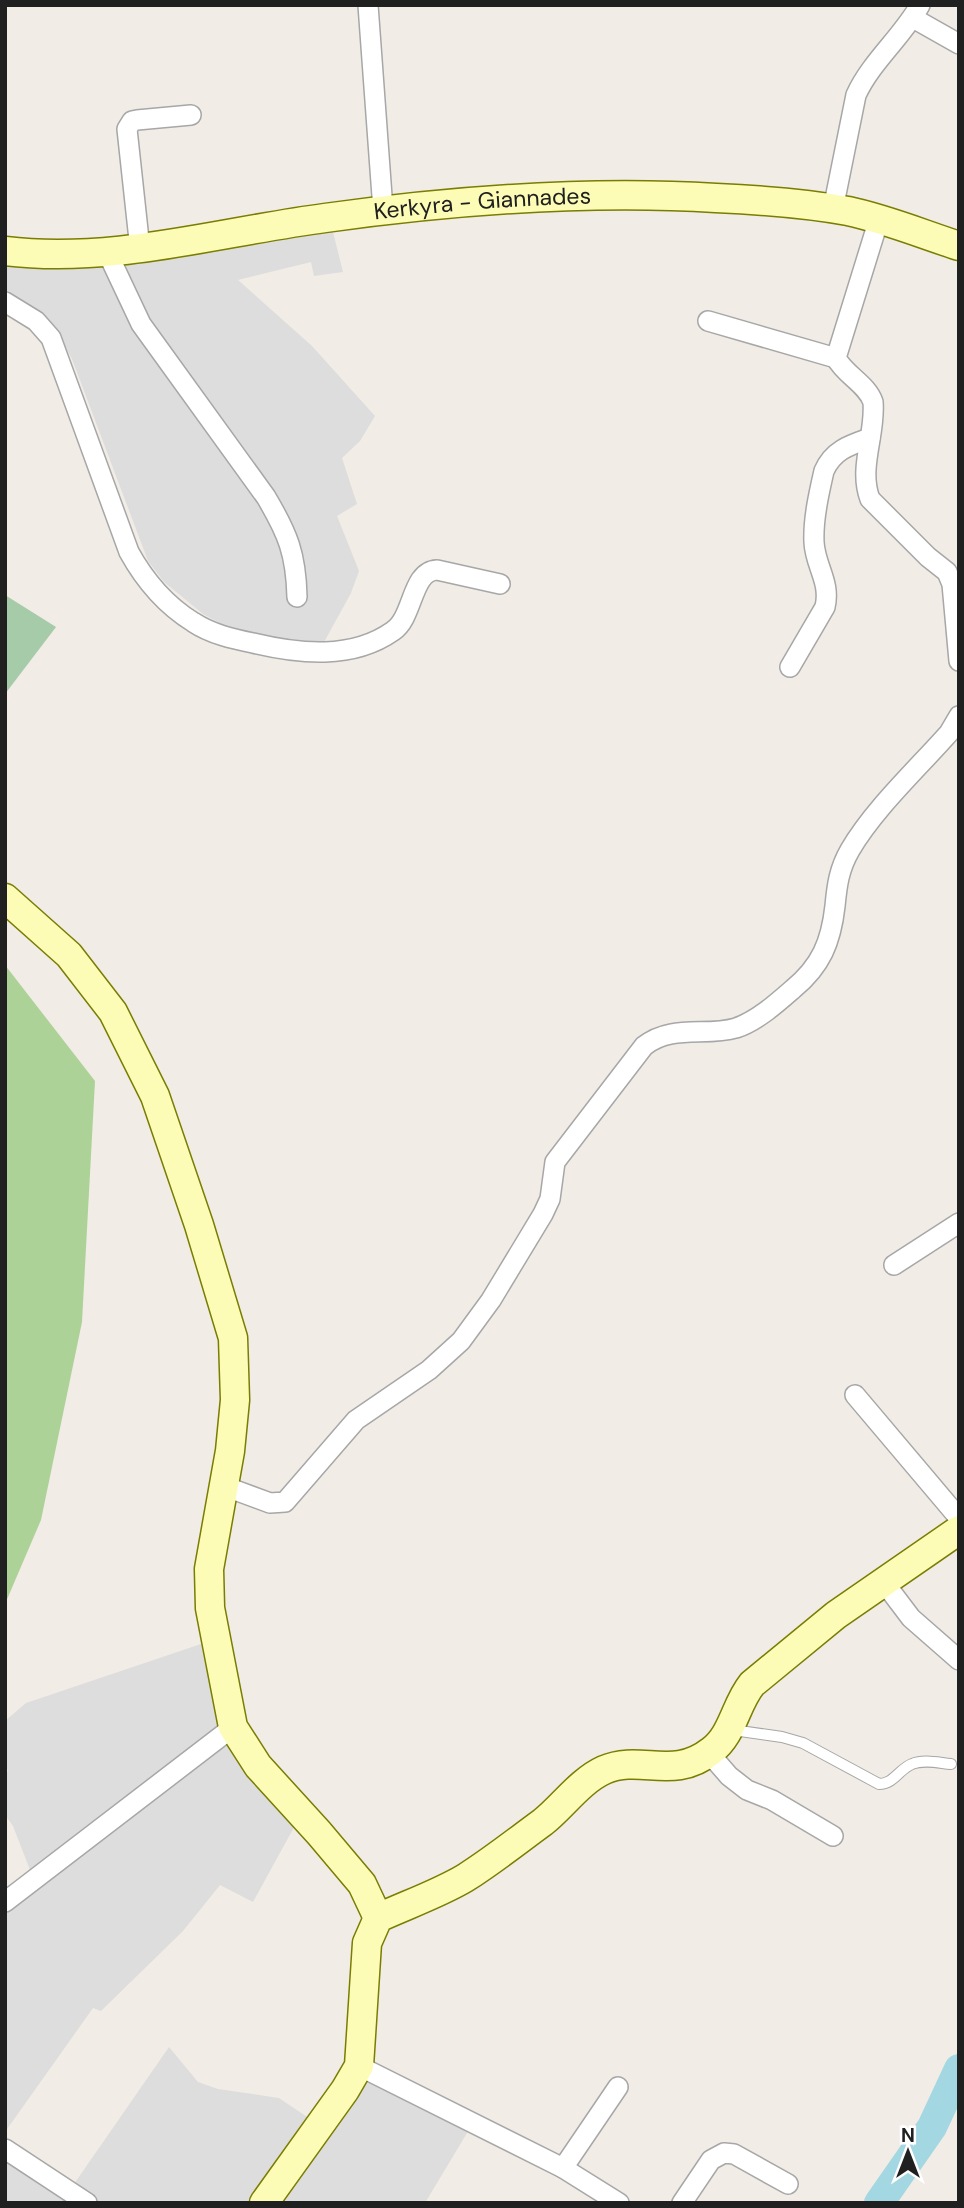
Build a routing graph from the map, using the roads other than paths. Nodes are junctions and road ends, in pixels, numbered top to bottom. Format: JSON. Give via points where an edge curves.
{"nodes":[{"id":1,"x":368,"y":5,"type":"edge"},
{"id":2,"x":917,"y":12,"type":"edge"},
{"id":3,"x":959,"y":44,"type":"edge"},
{"id":4,"x":191,"y":115,"type":"dead end"},
{"id":5,"x":833,"y":209,"type":"junction"},
{"id":6,"x":383,"y":211,"type":"junction"},
{"id":7,"x":880,"y":219,"type":"junction"},
{"id":8,"x":959,"y":246,"type":"edge"},
{"id":9,"x":140,"y":250,"type":"junction"},
{"id":10,"x":5,"y":251,"type":"edge"},
{"id":11,"x":108,"y":254,"type":"junction"},
{"id":12,"x":5,"y":302,"type":"edge"},
{"id":13,"x":708,"y":321,"type":"dead end"},
{"id":14,"x":836,"y":358,"type":"junction"},
{"id":15,"x":870,"y":438,"type":"junction"},
{"id":16,"x":500,"y":584,"type":"dead end"},
{"id":17,"x":297,"y":597,"type":"dead end"},
{"id":18,"x":956,"y":597,"type":"edge"},
{"id":19,"x":959,"y":661,"type":"edge"},
{"id":20,"x":790,"y":667,"type":"dead end"},
{"id":21,"x":959,"y":716,"type":"edge"},
{"id":22,"x":5,"y":898,"type":"edge"},
{"id":23,"x":959,"y":1223,"type":"edge"},
{"id":24,"x":894,"y":1265,"type":"dead end"},
{"id":25,"x":855,"y":1395,"type":"dead end"},
{"id":26,"x":224,"y":1486,"type":"junction"},
{"id":27,"x":959,"y":1518,"type":"edge"},
{"id":28,"x":959,"y":1530,"type":"edge"},
{"id":29,"x":883,"y":1581,"type":"junction"},
{"id":30,"x":959,"y":1660,"type":"edge"},
{"id":31,"x":233,"y":1727,"type":"junction"},
{"id":32,"x":729,"y":1729,"type":"junction"},
{"id":33,"x":709,"y":1753,"type":"junction"},
{"id":34,"x":951,"y":1764,"type":"dead end"},
{"id":35,"x":833,"y":1836,"type":"dead end"},
{"id":36,"x":5,"y":1902,"type":"edge"},
{"id":37,"x":377,"y":1917,"type":"junction"},
{"id":38,"x":359,"y":2066,"type":"junction"},
{"id":39,"x":618,"y":2087,"type":"dead end"},
{"id":40,"x":5,"y":2149,"type":"edge"},
{"id":41,"x":564,"y":2168,"type":"junction"},
{"id":42,"x":788,"y":2184,"type":"dead end"},
{"id":43,"x":87,"y":2203,"type":"edge"},
{"id":44,"x":264,"y":2203,"type":"edge"},
{"id":45,"x":619,"y":2203,"type":"edge"},
{"id":46,"x":682,"y":2203,"type":"edge"}],
"edges":[{"from":1,"to":6,"type":"street"},
{"from":2,"to":3,"type":"street"},
{"from":2,"to":5,"type":"street","via":[[856,95]]},
{"from":4,"to":9,"type":"street","via":[[137,120],[127,129]]},
{"from":5,"to":6,"type":"street","name":"Kerkyra - Giannades","via":[[636,194]]},
{"from":5,"to":7,"type":"street","name":"Kerkyra - Giannades"},
{"from":6,"to":9,"type":"street","name":"Kerkyra - Giannades"},
{"from":7,"to":8,"type":"street","name":"Kerkyra - Giannades"},
{"from":7,"to":14,"type":"street"},
{"from":9,"to":11,"type":"street","name":"Kerkyra - Giannades"},
{"from":10,"to":11,"type":"street","name":"Kerkyra - Giannades","via":[[53,256]]},
{"from":11,"to":17,"type":"street","via":[[141,324],[267,497],[293,553]]},
{"from":12,"to":16,"type":"street","via":[[36,321],[51,338],[129,552],[162,599],[194,623],[226,637],[284,650],[346,651],[378,641],[400,626],[427,572],[437,570]]},
{"from":13,"to":14,"type":"street"},
{"from":14,"to":15,"type":"street","via":[[870,394],[874,410]]},
{"from":15,"to":18,"type":"street","via":[[865,487],[870,499],[947,572]]},
{"from":15,"to":20,"type":"street","via":[[837,452],[824,471],[814,541],[828,596]]},
{"from":18,"to":19,"type":"street"},
{"from":21,"to":26,"type":"street","via":[[849,851],[837,878],[828,939],[815,968],[755,1019],[736,1028],[670,1033],[644,1046],[555,1162],[543,1214],[461,1341],[429,1370],[356,1420],[285,1502],[270,1503]]},
{"from":22,"to":26,"type":"street","via":[[69,954],[113,1012],[155,1096],[233,1338],[235,1400]]},
{"from":23,"to":24,"type":"street"},
{"from":25,"to":27,"type":"street"},
{"from":26,"to":31,"type":"street","via":[[209,1569],[210,1608]]},
{"from":28,"to":29,"type":"street"},
{"from":29,"to":30,"type":"street","via":[[911,1618]]},
{"from":29,"to":32,"type":"street","via":[[752,1684]]},
{"from":31,"to":36,"type":"street"},
{"from":31,"to":37,"type":"street","via":[[258,1766],[362,1884]]},
{"from":32,"to":33,"type":"street"},
{"from":32,"to":34,"type":"lane","via":[[803,1743],[879,1784],[917,1762]]},
{"from":33,"to":35,"type":"street","via":[[747,1790]]},
{"from":33,"to":37,"type":"street","via":[[683,1766],[629,1765],[604,1770],[464,1879]]},
{"from":37,"to":38,"type":"street","via":[[367,1943]]},
{"from":38,"to":41,"type":"street"},
{"from":38,"to":44,"type":"street"},
{"from":39,"to":41,"type":"street"},
{"from":40,"to":43,"type":"street"},
{"from":41,"to":45,"type":"street"},
{"from":42,"to":46,"type":"street","via":[[724,2152],[711,2160]]}]}
